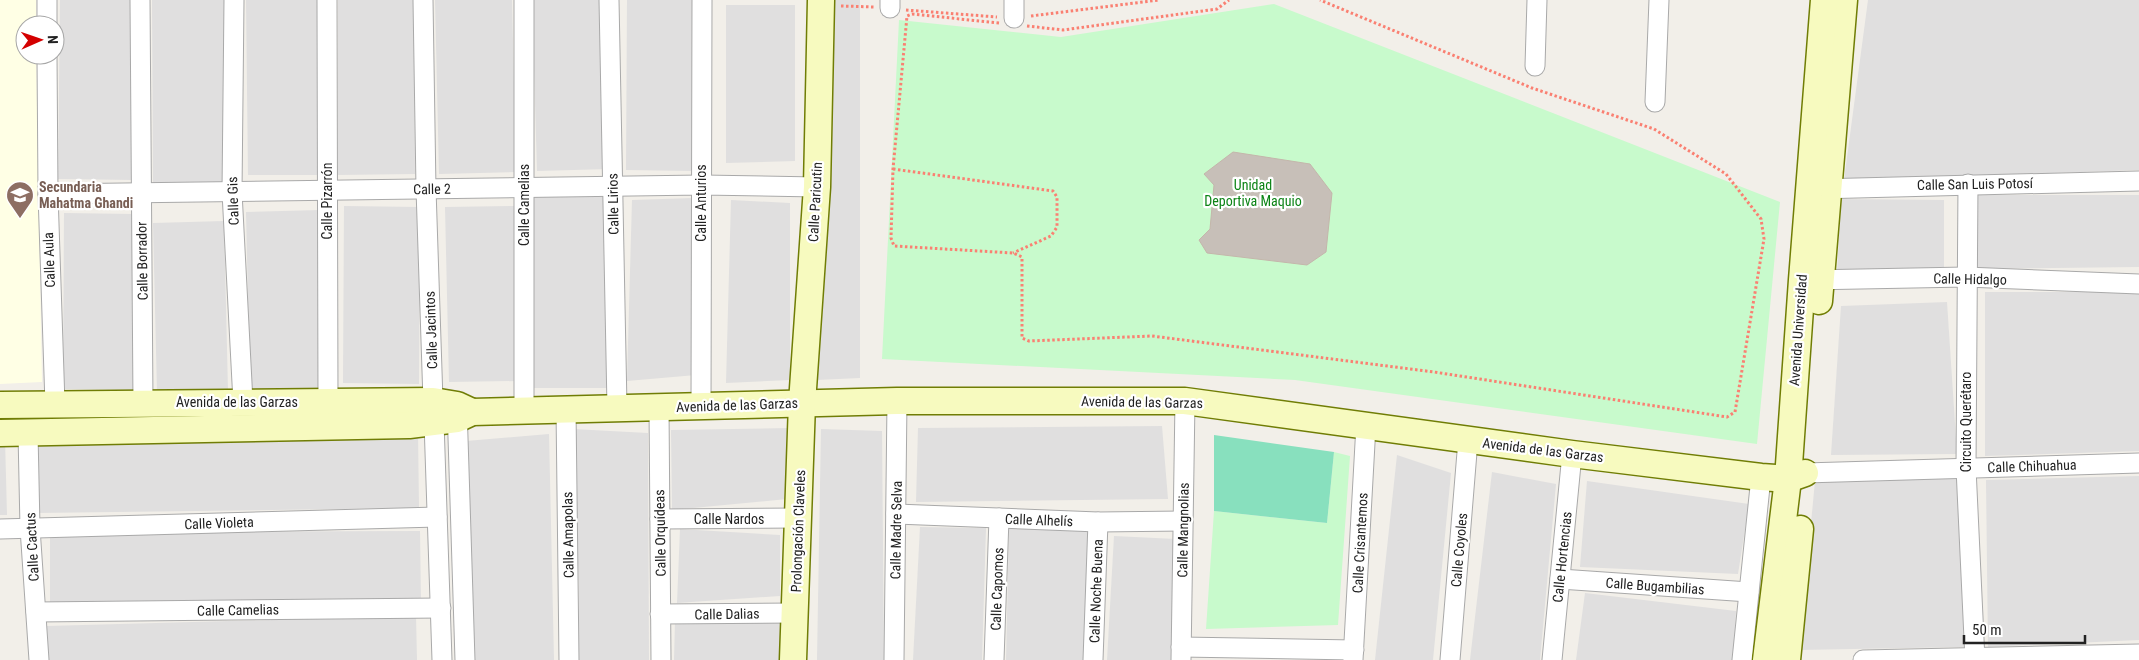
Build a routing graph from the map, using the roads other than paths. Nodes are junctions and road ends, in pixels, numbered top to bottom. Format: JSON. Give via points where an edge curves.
{"nodes":[{"id":1,"x":47,"y":0,"type":"edge"},
{"id":2,"x":140,"y":0,"type":"edge"},
{"id":3,"x":234,"y":0,"type":"edge"},
{"id":4,"x":327,"y":0,"type":"edge"},
{"id":5,"x":423,"y":0,"type":"edge"},
{"id":6,"x":524,"y":0,"type":"edge"},
{"id":7,"x":609,"y":0,"type":"edge"},
{"id":8,"x":702,"y":0,"type":"edge"},
{"id":9,"x":1537,"y":0,"type":"edge"},
{"id":10,"x":1659,"y":0,"type":"edge"},
{"id":11,"x":1824,"y":0,"type":"edge"},
{"id":12,"x":1844,"y":0,"type":"edge"},
{"id":13,"x":820,"y":2,"type":"edge"},
{"id":14,"x":47,"y":15,"type":"edge"},
{"id":15,"x":47,"y":65,"type":"edge"},
{"id":16,"x":1535,"y":66,"type":"dead end"},
{"id":17,"x":1655,"y":102,"type":"dead end"},
{"id":18,"x":2139,"y":181,"type":"edge"},
{"id":19,"x":1968,"y":184,"type":"junction"},
{"id":20,"x":702,"y":185,"type":"junction"},
{"id":21,"x":613,"y":186,"type":"junction"},
{"id":22,"x":524,"y":187,"type":"junction"},
{"id":23,"x":817,"y":187,"type":"junction"},
{"id":24,"x":426,"y":189,"type":"junction"},
{"id":25,"x":1820,"y":189,"type":"junction"},
{"id":26,"x":327,"y":190,"type":"junction"},
{"id":27,"x":232,"y":192,"type":"junction"},
{"id":28,"x":141,"y":193,"type":"junction"},
{"id":29,"x":48,"y":194,"type":"junction"},
{"id":30,"x":1966,"y":277,"type":"junction"},
{"id":31,"x":1811,"y":280,"type":"junction"},
{"id":32,"x":2139,"y":284,"type":"edge"},
{"id":33,"x":897,"y":401,"type":"junction"},
{"id":34,"x":1185,"y":401,"type":"junction"},
{"id":35,"x":143,"y":402,"type":"junction"},
{"id":36,"x":243,"y":402,"type":"junction"},
{"id":37,"x":328,"y":402,"type":"junction"},
{"id":38,"x":802,"y":403,"type":"junction"},
{"id":39,"x":0,"y":404,"type":"edge"},
{"id":40,"x":55,"y":404,"type":"junction"},
{"id":41,"x":701,"y":406,"type":"junction"},
{"id":42,"x":617,"y":407,"type":"junction"},
{"id":43,"x":659,"y":407,"type":"junction"},
{"id":44,"x":566,"y":409,"type":"junction"},
{"id":45,"x":524,"y":410,"type":"junction"},
{"id":46,"x":451,"y":412,"type":"junction"},
{"id":47,"x":1366,"y":425,"type":"junction"},
{"id":48,"x":0,"y":433,"type":"edge"},
{"id":49,"x":28,"y":433,"type":"junction"},
{"id":50,"x":1468,"y":440,"type":"junction"},
{"id":51,"x":1572,"y":454,"type":"junction"},
{"id":52,"x":2139,"y":463,"type":"edge"},
{"id":53,"x":1966,"y":468,"type":"junction"},
{"id":54,"x":1797,"y":476,"type":"junction"},
{"id":55,"x":1761,"y":477,"type":"junction"},
{"id":56,"x":896,"y":514,"type":"junction"},
{"id":57,"x":438,"y":517,"type":"junction"},
{"id":58,"x":798,"y":518,"type":"junction"},
{"id":59,"x":999,"y":518,"type":"junction"},
{"id":60,"x":660,"y":519,"type":"junction"},
{"id":61,"x":1183,"y":521,"type":"junction"},
{"id":62,"x":1098,"y":522,"type":"junction"},
{"id":63,"x":30,"y":528,"type":"junction"},
{"id":64,"x":0,"y":529,"type":"edge"},
{"id":65,"x":1560,"y":579,"type":"junction"},
{"id":66,"x":1749,"y":592,"type":"junction"},
{"id":67,"x":441,"y":608,"type":"junction"},
{"id":68,"x":36,"y":612,"type":"junction"},
{"id":69,"x":794,"y":613,"type":"junction"},
{"id":70,"x":660,"y":614,"type":"junction"},
{"id":71,"x":1181,"y":653,"type":"edge"},
{"id":72,"x":2139,"y":654,"type":"edge"},
{"id":73,"x":1354,"y":655,"type":"edge"},
{"id":74,"x":1974,"y":659,"type":"edge"},
{"id":75,"x":39,"y":660,"type":"edge"},
{"id":76,"x":442,"y":660,"type":"edge"},
{"id":77,"x":465,"y":660,"type":"edge"},
{"id":78,"x":569,"y":660,"type":"edge"},
{"id":79,"x":660,"y":660,"type":"edge"},
{"id":80,"x":793,"y":660,"type":"edge"},
{"id":81,"x":894,"y":660,"type":"edge"},
{"id":82,"x":994,"y":660,"type":"edge"},
{"id":83,"x":1094,"y":660,"type":"edge"},
{"id":84,"x":1450,"y":660,"type":"edge"},
{"id":85,"x":1552,"y":660,"type":"edge"},
{"id":86,"x":1742,"y":660,"type":"edge"},
{"id":87,"x":1766,"y":660,"type":"edge"},
{"id":88,"x":1787,"y":660,"type":"edge"},
{"id":89,"x":1863,"y":660,"type":"edge"}],
"edges":[{"from":1,"to":14,"type":"street"},
{"from":2,"to":28,"type":"street","name":"Calle Borrador"},
{"from":3,"to":27,"type":"street","name":"Calle Gis"},
{"from":4,"to":26,"type":"street","name":"Calle Pizarrón"},
{"from":5,"to":24,"type":"street","name":"Calle Jacintos"},
{"from":6,"to":22,"type":"street","name":"Calle Camelias"},
{"from":7,"to":21,"type":"street","name":"Calle Lirios"},
{"from":8,"to":20,"type":"street","name":"Calle Anturios"},
{"from":9,"to":16,"type":"street"},
{"from":10,"to":17,"type":"street"},
{"from":11,"to":25,"type":"street","name":"Avenida Universidad"},
{"from":12,"to":25,"type":"street","name":"Avenida Universidad"},
{"from":13,"to":23,"type":"street","name":"Calle Paricutin"},
{"from":15,"to":29,"type":"street","name":"Calle Aula"},
{"from":18,"to":19,"type":"street","name":"Calle San Luis Potosí"},
{"from":19,"to":25,"type":"street","name":"Calle San Luis Potosí"},
{"from":19,"to":30,"type":"street","name":"Circuito Querétaro"},
{"from":20,"to":21,"type":"street","name":"Calle 2"},
{"from":20,"to":23,"type":"street","name":"Calle 2"},
{"from":20,"to":41,"type":"street","name":"Calle Anturios"},
{"from":21,"to":22,"type":"street","name":"Calle 2"},
{"from":21,"to":42,"type":"street","name":"Calle Lirios"},
{"from":22,"to":24,"type":"street","name":"Calle 2"},
{"from":22,"to":45,"type":"street","name":"Calle Camelias"},
{"from":23,"to":38,"type":"street","name":"Calle Paricutin"},
{"from":24,"to":26,"type":"street","name":"Calle 2"},
{"from":24,"to":46,"type":"street","name":"Calle Jacintos"},
{"from":25,"to":31,"type":"street","name":"Avenida Universidad"},
{"from":26,"to":27,"type":"street","name":"Calle 2"},
{"from":26,"to":37,"type":"street","name":"Calle Pizarrón"},
{"from":27,"to":28,"type":"street","name":"Calle 2"},
{"from":27,"to":36,"type":"street","name":"Calle Gis"},
{"from":28,"to":29,"type":"street","name":"Calle 2"},
{"from":28,"to":35,"type":"street","name":"Calle Borrador"},
{"from":29,"to":40,"type":"street","name":"Calle Aula"},
{"from":30,"to":31,"type":"street","name":"Calle Hidalgo"},
{"from":30,"to":32,"type":"street","name":"Calle Hidalgo"},
{"from":30,"to":53,"type":"street","name":"Circuito Querétaro"},
{"from":31,"to":54,"type":"street","name":"Avenida Universidad"},
{"from":33,"to":34,"type":"street","name":"Avenida de las Garzas"},
{"from":33,"to":38,"type":"street","name":"Avenida de las Garzas"},
{"from":33,"to":56,"type":"street","name":"Calle Madre Selva"},
{"from":34,"to":47,"type":"street","name":"Avenida de las Garzas"},
{"from":34,"to":61,"type":"street","name":"Calle Mangnolias"},
{"from":35,"to":36,"type":"street","name":"Avenida de las Garzas"},
{"from":35,"to":40,"type":"street","name":"Avenida de las Garzas"},
{"from":36,"to":37,"type":"street","name":"Avenida de las Garzas"},
{"from":37,"to":46,"type":"street","name":"Avenida de las Garzas"},
{"from":38,"to":41,"type":"street","name":"Avenida de las Garzas"},
{"from":38,"to":58,"type":"street","name":"Prolongación Claveles"},
{"from":39,"to":40,"type":"street","name":"Avenida de las Garzas"},
{"from":41,"to":43,"type":"street","name":"Avenida de las Garzas"},
{"from":42,"to":43,"type":"street","name":"Avenida de las Garzas"},
{"from":42,"to":44,"type":"street","name":"Avenida de las Garzas"},
{"from":43,"to":60,"type":"street","name":"Calle Orquídeas"},
{"from":44,"to":45,"type":"street","name":"Avenida de las Garzas"},
{"from":44,"to":78,"type":"street","name":"Calle Amapolas"},
{"from":45,"to":46,"type":"street","name":"Avenida de las Garzas"},
{"from":46,"to":49,"type":"street","name":"Avenida de las Garzas","via":[[409,425]]},
{"from":46,"to":57,"type":"street","name":"Calle Jacintos"},
{"from":46,"to":77,"type":"street","name":"Calle Jacintos"},
{"from":47,"to":50,"type":"street","name":"Avenida de las Garzas"},
{"from":47,"to":73,"type":"street","name":"Calle Crisantemos"},
{"from":48,"to":49,"type":"street","name":"Avenida de las Garzas"},
{"from":49,"to":63,"type":"street","name":"Calle Cactus"},
{"from":50,"to":51,"type":"street","name":"Avenida de las Garzas"},
{"from":50,"to":84,"type":"street","name":"Calle Coyoles"},
{"from":51,"to":55,"type":"street","name":"Avenida de las Garzas"},
{"from":51,"to":65,"type":"street","name":"Calle Hortencias"},
{"from":52,"to":53,"type":"street","name":"Calle Chihuahua"},
{"from":53,"to":54,"type":"street","name":"Calle Chihuahua"},
{"from":53,"to":74,"type":"street","name":"Circuito Querétaro"},
{"from":54,"to":55,"type":"street","name":"Avenida de las Garzas"},
{"from":54,"to":87,"type":"street","name":"Avenida Universidad"},
{"from":54,"to":88,"type":"street","name":"Avenida Universidad"},
{"from":55,"to":66,"type":"street"},
{"from":56,"to":59,"type":"street","name":"Calle Alhelís"},
{"from":56,"to":81,"type":"street","name":"Calle Madre Selva"},
{"from":57,"to":63,"type":"street","name":"Calle Violeta"},
{"from":57,"to":67,"type":"street","name":"Calle Jacintos"},
{"from":58,"to":60,"type":"street","name":"Calle Nardos"},
{"from":58,"to":69,"type":"street","name":"Prolongación Claveles"},
{"from":59,"to":62,"type":"street","name":"Calle Alhelís"},
{"from":59,"to":82,"type":"street","name":"Calle Capomos"},
{"from":60,"to":70,"type":"street","name":"Calle Orquídeas"},
{"from":61,"to":62,"type":"street","name":"Calle Alhelís"},
{"from":61,"to":71,"type":"street","name":"Calle Mangnolias"},
{"from":62,"to":83,"type":"street","name":"Calle Noche Buena"},
{"from":63,"to":64,"type":"street","name":"Calle Violeta"},
{"from":63,"to":68,"type":"street","name":"Calle Cactus"},
{"from":65,"to":66,"type":"street","name":"Calle Bugambilias"},
{"from":65,"to":85,"type":"street","name":"Calle Hortencias"},
{"from":66,"to":86,"type":"street"},
{"from":67,"to":68,"type":"street","name":"Calle Camelias"},
{"from":67,"to":76,"type":"street","name":"Calle Jacintos"},
{"from":68,"to":75,"type":"street","name":"Calle Cactus"},
{"from":69,"to":70,"type":"street","name":"Calle Dalias"},
{"from":69,"to":80,"type":"street","name":"Prolongación Claveles"},
{"from":70,"to":79,"type":"street","name":"Calle Orquídeas"},
{"from":71,"to":73,"type":"street"},
{"from":72,"to":74,"type":"street"},
{"from":74,"to":89,"type":"street"}]}
